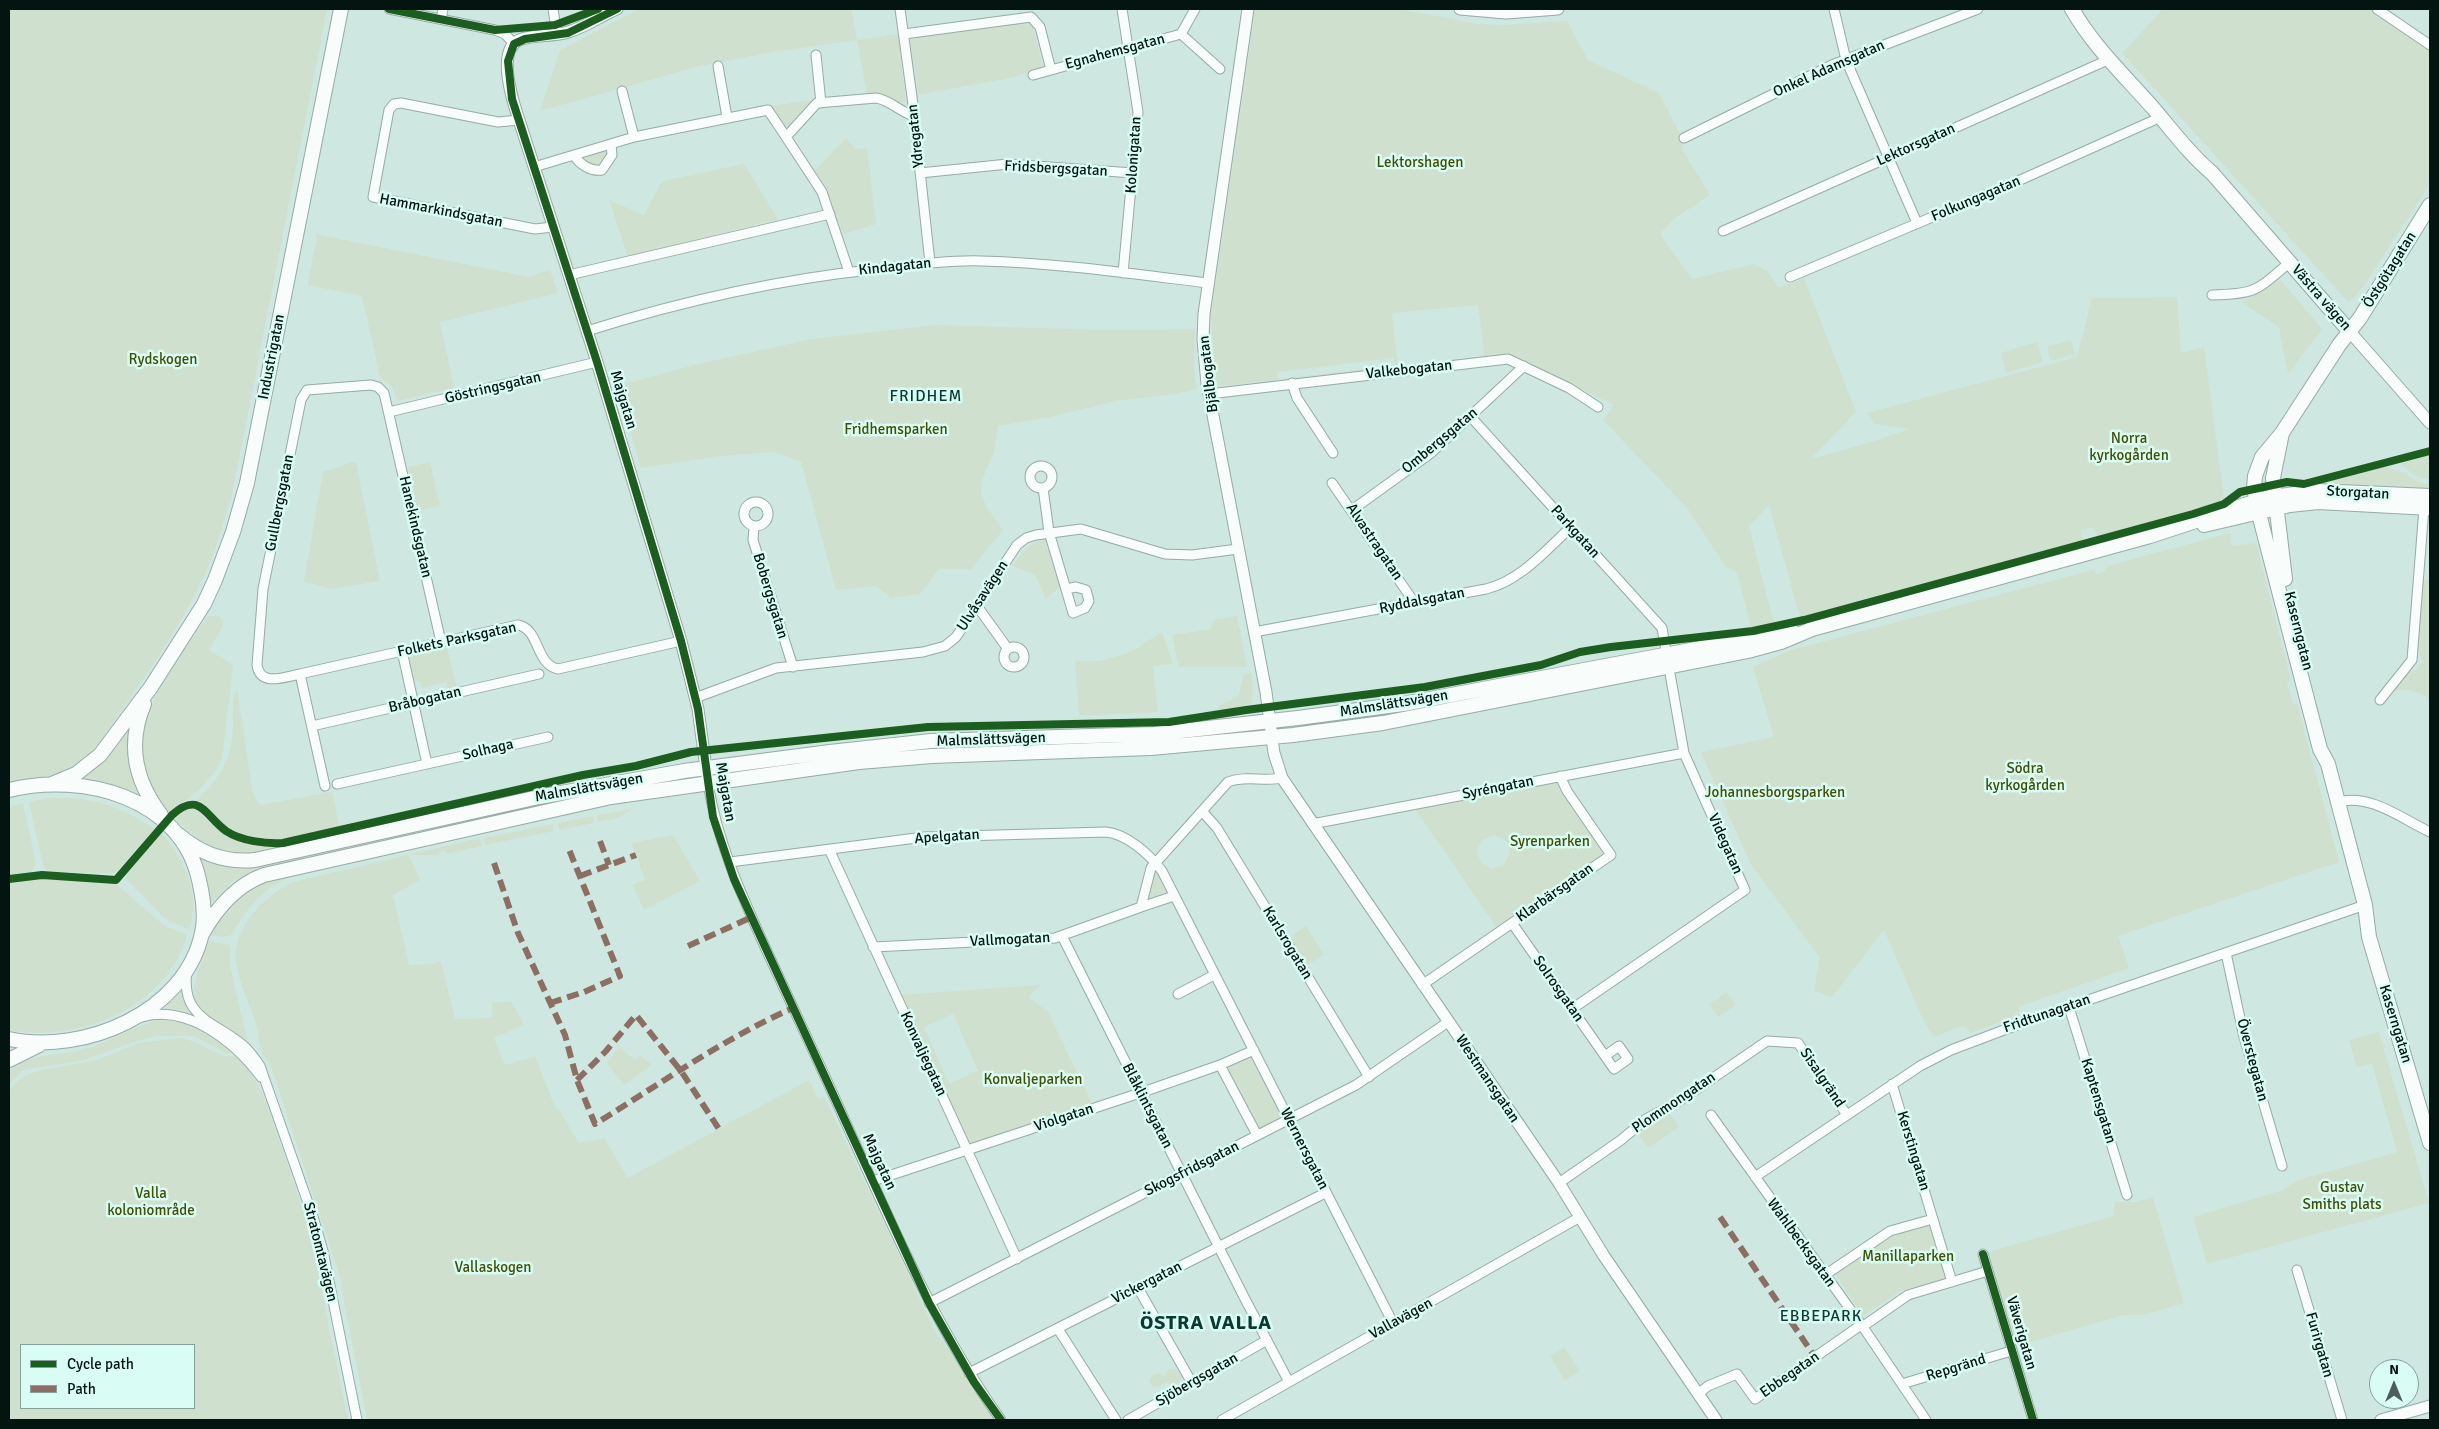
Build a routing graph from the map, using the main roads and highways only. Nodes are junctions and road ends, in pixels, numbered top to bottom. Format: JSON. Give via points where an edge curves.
{"nodes":[{"id":1,"x":2072,"y":9,"type":"edge"},
{"id":2,"x":340,"y":16,"type":"edge"},
{"id":3,"x":2430,"y":206,"type":"edge"},
{"id":4,"x":2350,"y":332,"type":"junction"},
{"id":5,"x":2282,"y":433,"type":"junction"},
{"id":6,"x":2428,"y":504,"type":"edge"},
{"id":7,"x":2266,"y":505,"type":"junction"},
{"id":8,"x":1812,"y":629,"type":"junction"},
{"id":9,"x":151,"y":687,"type":"junction"},
{"id":10,"x":2328,"y":764,"type":"junction"},
{"id":11,"x":52,"y":784,"type":"junction"},
{"id":12,"x":9,"y":790,"type":"edge"},
{"id":13,"x":168,"y":825,"type":"junction"},
{"id":14,"x":179,"y":835,"type":"junction"},
{"id":15,"x":2365,"y":905,"type":"junction"},
{"id":16,"x":202,"y":934,"type":"junction"},
{"id":17,"x":9,"y":1039,"type":"edge"},
{"id":18,"x":44,"y":1043,"type":"junction"},
{"id":19,"x":9,"y":1060,"type":"edge"},
{"id":20,"x":2430,"y":1116,"type":"edge"},
{"id":21,"x":2430,"y":1143,"type":"edge"}],
"edges":[{"from":1,"to":4,"type":"main road","name":"Västra vägen","via":[[2088,33],[2176,134],[2191,156],[2212,174]]},
{"from":2,"to":9,"type":"main road","name":"Industrigatan","via":[[238,517],[204,604]]},
{"from":3,"to":4,"type":"main road","name":"Östgötagatan"},
{"from":4,"to":5,"type":"main road","name":"Östgötagatan"},
{"from":5,"to":7,"type":"main road","name":"Östgötagatan"},
{"from":5,"to":7,"type":"main road","name":"Östgötagatan","via":[[2267,450],[2255,476]]},
{"from":6,"to":7,"type":"main road","name":"Storgatan","via":[[2318,502]]},
{"from":7,"to":8,"type":"main road","name":"Malmslättsvägen"},
{"from":7,"to":10,"type":"main road","name":"Kaserngatan","via":[[2327,747]]},
{"from":7,"to":10,"type":"main road","name":"Kaserngatan","via":[[2320,749]]},
{"from":8,"to":14,"type":"main road","name":"Malmslättsvägen","via":[[1421,701],[1270,721],[1154,734],[931,742],[706,768],[539,797],[255,860],[219,858]]},
{"from":8,"to":16,"type":"main road","name":"Malmslättsvägen","via":[[1748,651],[1383,723],[1272,738],[1151,748],[932,756],[860,762],[611,797],[264,875],[232,896]]},
{"from":9,"to":11,"type":"main road","name":"Industrigatan","via":[[100,756],[76,774]]},
{"from":9,"to":13,"type":"main road","name":"Industrigatan","via":[[137,726],[135,757],[142,785]]},
{"from":10,"to":15,"type":"main road","name":"Kaserngatan"},
{"from":11,"to":12,"type":"main road"},
{"from":11,"to":13,"type":"main road","via":[[120,795],[140,804]]},
{"from":13,"to":14,"type":"main road"},
{"from":14,"to":16,"type":"main road","via":[[198,873],[203,906]]},
{"from":15,"to":20,"type":"main road","name":"Kaserngatan","via":[[2378,934]]},
{"from":15,"to":21,"type":"main road","name":"Kaserngatan","via":[[2369,937]]},
{"from":16,"to":18,"type":"main road","via":[[188,964],[166,994],[150,1008],[132,1020],[98,1034]]},
{"from":17,"to":18,"type":"main road"},
{"from":18,"to":19,"type":"main road"}]}
